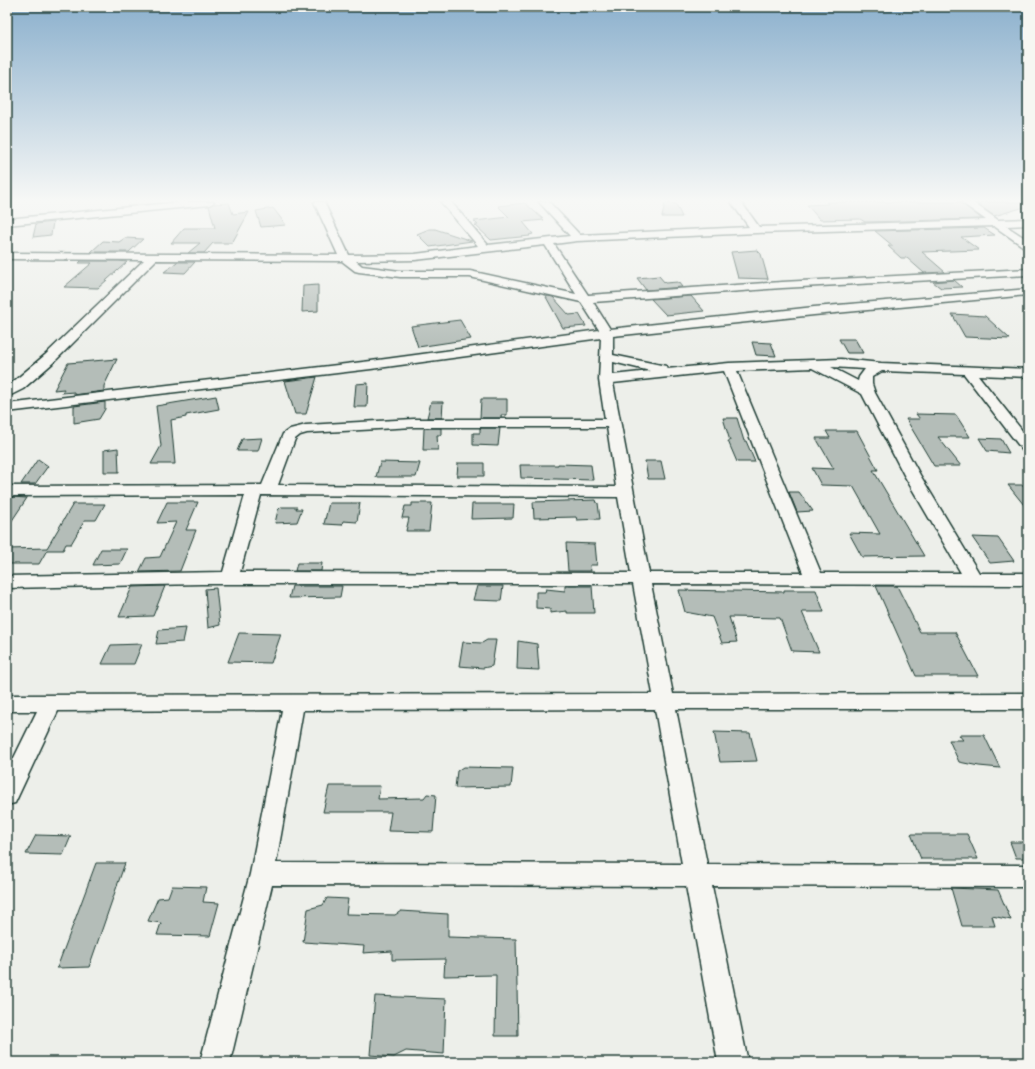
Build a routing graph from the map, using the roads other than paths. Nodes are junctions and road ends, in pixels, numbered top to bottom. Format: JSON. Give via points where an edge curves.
{"nodes":[{"id":1,"x":342,"y":252,"type":"edge"},
{"id":2,"x":460,"y":252,"type":"edge"},
{"id":3,"x":555,"y":252,"type":"edge"},
{"id":4,"x":7,"y":256,"type":"edge"},
{"id":5,"x":154,"y":256,"type":"junction"},
{"id":6,"x":345,"y":258,"type":"junction"},
{"id":7,"x":1028,"y":272,"type":"edge"},
{"id":8,"x":1028,"y":292,"type":"edge"},
{"id":9,"x":586,"y":299,"type":"junction"},
{"id":10,"x":607,"y":333,"type":"junction"},
{"id":11,"x":606,"y":357,"type":"junction"},
{"id":12,"x":812,"y":364,"type":"junction"},
{"id":13,"x":728,"y":367,"type":"junction"},
{"id":14,"x":881,"y":367,"type":"junction"},
{"id":15,"x":671,"y":372,"type":"junction"},
{"id":16,"x":969,"y":372,"type":"junction"},
{"id":17,"x":1028,"y":373,"type":"edge"},
{"id":18,"x":606,"y":380,"type":"junction"},
{"id":19,"x":869,"y":392,"type":"junction"},
{"id":20,"x":7,"y":393,"type":"edge"},
{"id":21,"x":7,"y":408,"type":"edge"},
{"id":22,"x":614,"y":423,"type":"junction"},
{"id":23,"x":1028,"y":448,"type":"edge"},
{"id":24,"x":261,"y":490,"type":"junction"},
{"id":25,"x":7,"y":492,"type":"edge"},
{"id":26,"x":625,"y":492,"type":"junction"},
{"id":27,"x":230,"y":578,"type":"junction"},
{"id":28,"x":641,"y":578,"type":"junction"},
{"id":29,"x":1028,"y":578,"type":"edge"},
{"id":30,"x":814,"y":579,"type":"junction"},
{"id":31,"x":973,"y":579,"type":"junction"},
{"id":32,"x":7,"y":582,"type":"edge"},
{"id":33,"x":1028,"y":701,"type":"edge"},
{"id":34,"x":7,"y":703,"type":"edge"},
{"id":35,"x":52,"y":703,"type":"junction"},
{"id":36,"x":294,"y":703,"type":"junction"},
{"id":37,"x":664,"y":703,"type":"junction"},
{"id":38,"x":7,"y":796,"type":"edge"},
{"id":39,"x":262,"y":874,"type":"junction"},
{"id":40,"x":697,"y":876,"type":"junction"},
{"id":41,"x":1028,"y":876,"type":"edge"},
{"id":42,"x":216,"y":1062,"type":"edge"},
{"id":43,"x":733,"y":1062,"type":"edge"}],
"edges":[{"from":1,"to":6,"type":"street"},
{"from":2,"to":6,"type":"street","via":[[415,257]]},
{"from":3,"to":9,"type":"street"},
{"from":4,"to":5,"type":"street"},
{"from":5,"to":6,"type":"street"},
{"from":5,"to":20,"type":"street","via":[[50,358]]},
{"from":6,"to":9,"type":"street","via":[[359,269],[376,272],[470,274]]},
{"from":7,"to":9,"type":"street","via":[[782,284]]},
{"from":8,"to":10,"type":"street"},
{"from":9,"to":10,"type":"street"},
{"from":10,"to":11,"type":"street"},
{"from":10,"to":21,"type":"street","via":[[371,365]]},
{"from":11,"to":15,"type":"street"},
{"from":11,"to":18,"type":"street"},
{"from":12,"to":13,"type":"street"},
{"from":12,"to":14,"type":"street","via":[[841,363]]},
{"from":12,"to":19,"type":"street"},
{"from":13,"to":15,"type":"street"},
{"from":13,"to":30,"type":"street"},
{"from":14,"to":16,"type":"street"},
{"from":14,"to":19,"type":"street","via":[[867,375]]},
{"from":15,"to":18,"type":"street"},
{"from":16,"to":17,"type":"street"},
{"from":16,"to":23,"type":"street"},
{"from":18,"to":22,"type":"street"},
{"from":19,"to":31,"type":"street","via":[[886,428]]},
{"from":22,"to":24,"type":"street","via":[[414,423],[306,429],[288,437]]},
{"from":22,"to":26,"type":"street"},
{"from":24,"to":25,"type":"street"},
{"from":24,"to":26,"type":"street"},
{"from":24,"to":27,"type":"street"},
{"from":26,"to":28,"type":"street"},
{"from":27,"to":28,"type":"street"},
{"from":27,"to":32,"type":"street"},
{"from":28,"to":30,"type":"street"},
{"from":28,"to":37,"type":"street"},
{"from":29,"to":31,"type":"street"},
{"from":30,"to":31,"type":"street"},
{"from":33,"to":37,"type":"street"},
{"from":34,"to":35,"type":"street"},
{"from":35,"to":36,"type":"street"},
{"from":35,"to":38,"type":"street"},
{"from":36,"to":37,"type":"street"},
{"from":36,"to":39,"type":"street"},
{"from":37,"to":40,"type":"street"},
{"from":39,"to":40,"type":"street"},
{"from":39,"to":42,"type":"street"},
{"from":40,"to":41,"type":"street"},
{"from":40,"to":43,"type":"street"}]}
